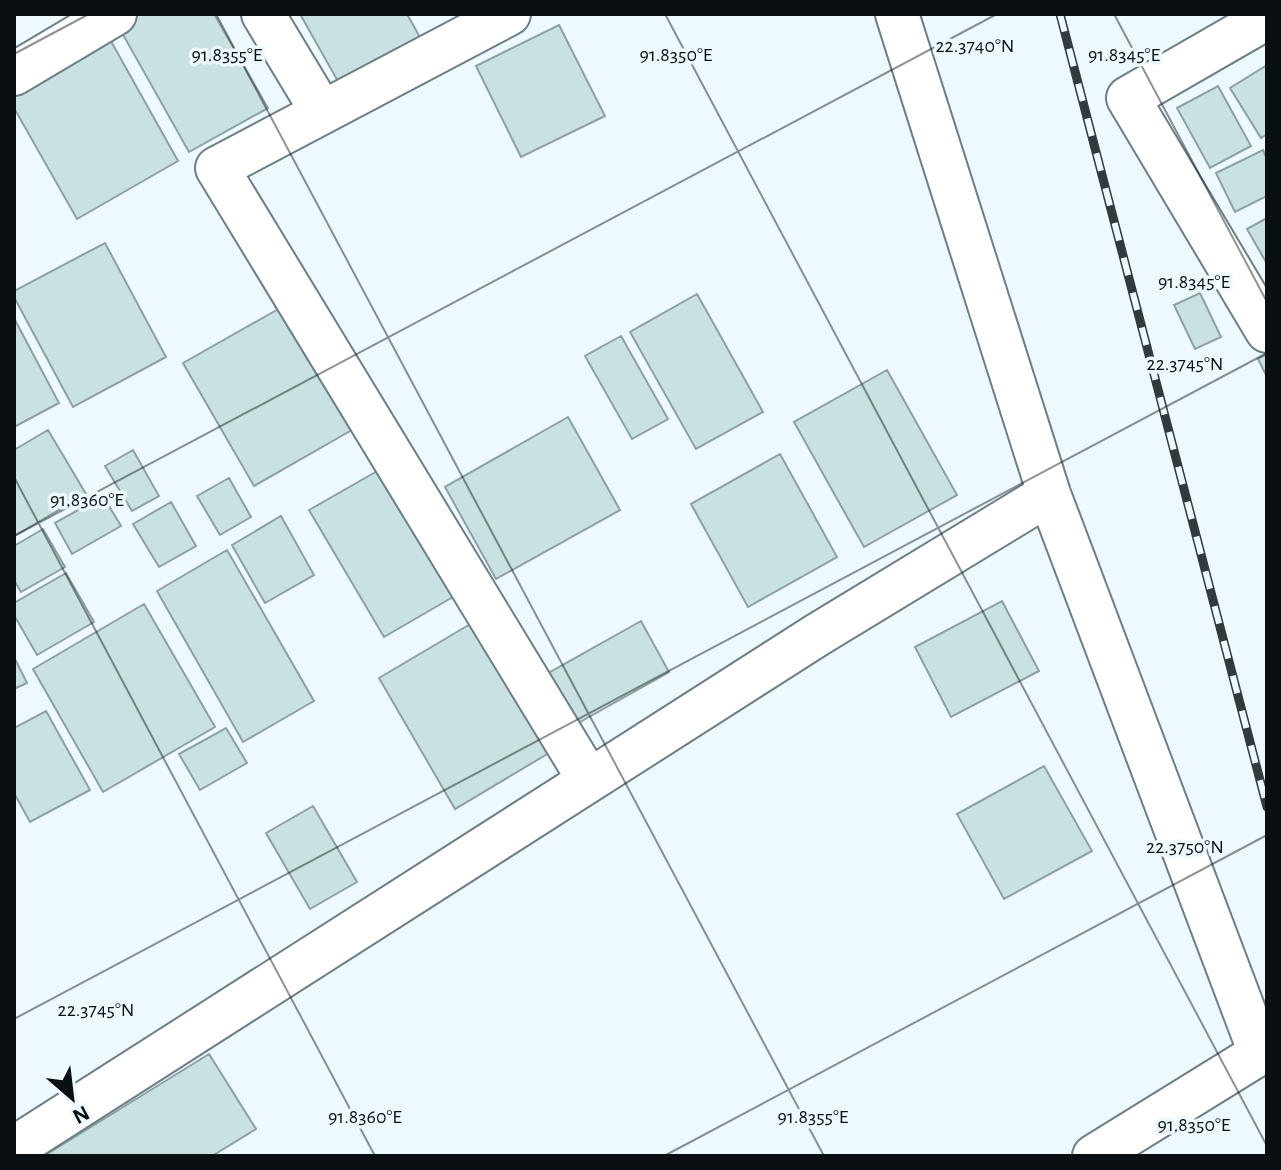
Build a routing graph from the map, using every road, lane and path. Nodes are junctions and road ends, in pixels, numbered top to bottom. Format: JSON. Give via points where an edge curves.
{"nodes":[{"id":1,"x":115,"y":14,"type":"edge"},
{"id":2,"x":263,"y":14,"type":"edge"},
{"id":3,"x":509,"y":14,"type":"edge"},
{"id":4,"x":897,"y":14,"type":"edge"},
{"id":5,"x":1267,"y":18,"type":"edge"},
{"id":6,"x":14,"y":74,"type":"edge"},
{"id":7,"x":322,"y":112,"type":"junction"},
{"id":8,"x":1267,"y":331,"type":"edge"},
{"id":9,"x":1049,"y":494,"type":"junction"},
{"id":10,"x":589,"y":780,"type":"junction"},
{"id":11,"x":1263,"y":1051,"type":"edge"},
{"id":12,"x":14,"y":1148,"type":"edge"},
{"id":13,"x":1094,"y":1156,"type":"edge"}],
"edges":[{"from":1,"to":6,"type":"street"},
{"from":2,"to":7,"type":"street"},
{"from":3,"to":7,"type":"street"},
{"from":4,"to":9,"type":"street"},
{"from":5,"to":8,"type":"street","via":[[1128,98]]},
{"from":7,"to":10,"type":"street","via":[[217,168]]},
{"from":9,"to":10,"type":"street"},
{"from":9,"to":11,"type":"street"},
{"from":10,"to":12,"type":"street"},
{"from":11,"to":13,"type":"street"}]}
